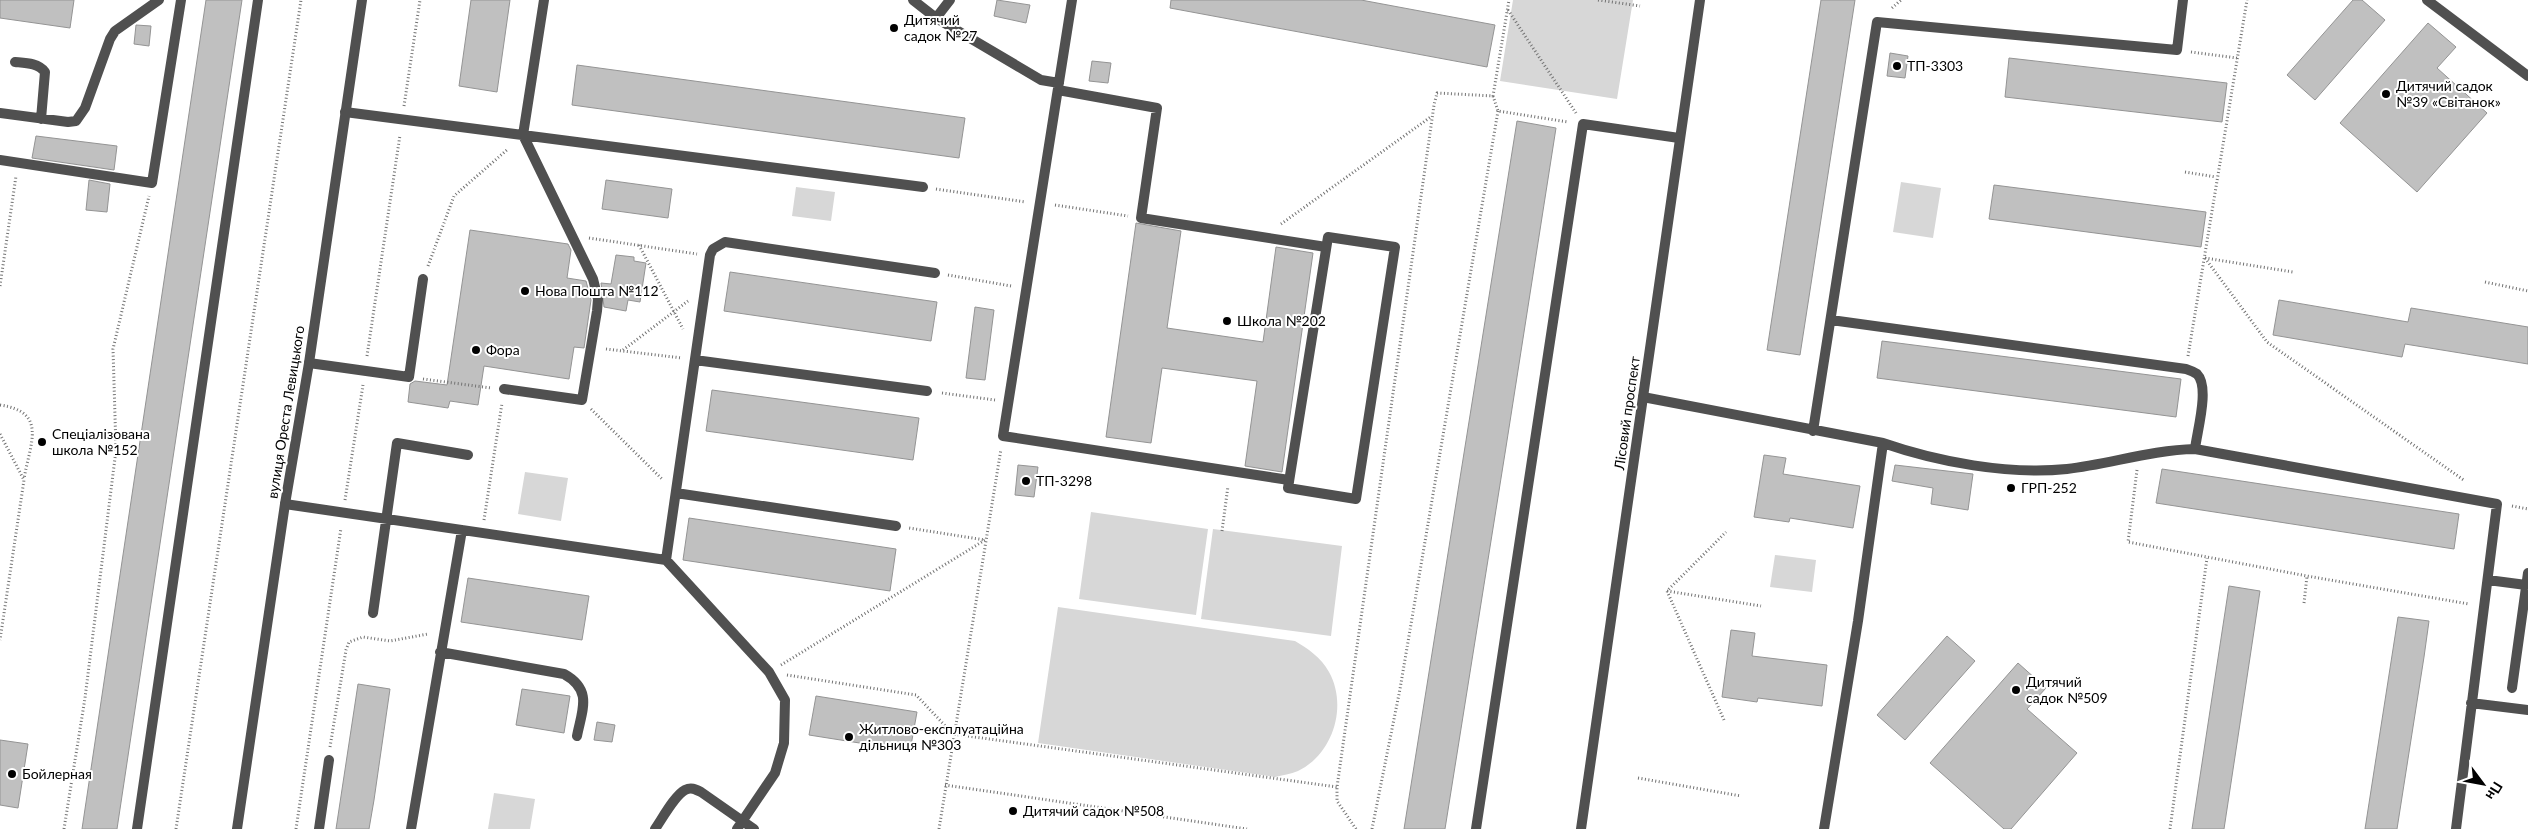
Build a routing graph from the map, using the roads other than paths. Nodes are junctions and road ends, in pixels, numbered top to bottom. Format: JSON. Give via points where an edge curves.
{"nodes":[{"id":1,"x":159,"y":0,"type":"edge"},
{"id":2,"x":181,"y":0,"type":"edge"},
{"id":3,"x":258,"y":0,"type":"edge"},
{"id":4,"x":362,"y":0,"type":"edge"},
{"id":5,"x":544,"y":0,"type":"edge"},
{"id":6,"x":913,"y":0,"type":"edge"},
{"id":7,"x":950,"y":0,"type":"edge"},
{"id":8,"x":1072,"y":0,"type":"edge"},
{"id":9,"x":1700,"y":0,"type":"edge"},
{"id":10,"x":2183,"y":0,"type":"edge"},
{"id":11,"x":2427,"y":0,"type":"edge"},
{"id":12,"x":936,"y":18,"type":"junction"},
{"id":13,"x":15,"y":62,"type":"dead end"},
{"id":14,"x":2528,"y":76,"type":"edge"},
{"id":15,"x":1058,"y":86,"type":"junction"},
{"id":16,"x":345,"y":112,"type":"junction"},
{"id":17,"x":0,"y":113,"type":"edge"},
{"id":18,"x":41,"y":119,"type":"junction"},
{"id":19,"x":524,"y":135,"type":"junction"},
{"id":20,"x":1679,"y":138,"type":"junction"},
{"id":21,"x":0,"y":160,"type":"edge"},
{"id":22,"x":923,"y":187,"type":"road end"},
{"id":23,"x":1326,"y":247,"type":"junction"},
{"id":24,"x":935,"y":273,"type":"road end"},
{"id":25,"x":423,"y":279,"type":"road end"},
{"id":26,"x":1831,"y":320,"type":"junction"},
{"id":27,"x":695,"y":360,"type":"junction"},
{"id":28,"x":309,"y":364,"type":"junction"},
{"id":29,"x":504,"y":389,"type":"road end"},
{"id":30,"x":926,"y":391,"type":"road end"},
{"id":31,"x":1643,"y":397,"type":"junction"},
{"id":32,"x":1813,"y":431,"type":"junction"},
{"id":33,"x":1883,"y":443,"type":"junction"},
{"id":34,"x":2195,"y":449,"type":"junction"},
{"id":35,"x":468,"y":455,"type":"dead end"},
{"id":36,"x":1289,"y":480,"type":"junction"},
{"id":37,"x":676,"y":493,"type":"junction"},
{"id":38,"x":284,"y":504,"type":"junction"},
{"id":39,"x":896,"y":526,"type":"road end"},
{"id":40,"x":462,"y":530,"type":"junction"},
{"id":41,"x":666,"y":560,"type":"junction"},
{"id":42,"x":2528,"y":573,"type":"edge"},
{"id":43,"x":2488,"y":580,"type":"junction"},
{"id":44,"x":2526,"y":586,"type":"junction"},
{"id":45,"x":373,"y":613,"type":"dead end"},
{"id":46,"x":440,"y":652,"type":"junction"},
{"id":47,"x":2512,"y":688,"type":"dead end"},
{"id":48,"x":2471,"y":703,"type":"junction"},
{"id":49,"x":2528,"y":710,"type":"edge"},
{"id":50,"x":577,"y":736,"type":"dead end"},
{"id":51,"x":328,"y":760,"type":"road end"},
{"id":52,"x":740,"y":825,"type":"edge"},
{"id":53,"x":137,"y":829,"type":"edge"},
{"id":54,"x":237,"y":829,"type":"edge"},
{"id":55,"x":319,"y":829,"type":"edge"},
{"id":56,"x":411,"y":829,"type":"edge"},
{"id":57,"x":655,"y":829,"type":"edge"},
{"id":58,"x":754,"y":829,"type":"edge"},
{"id":59,"x":1476,"y":829,"type":"edge"},
{"id":60,"x":1581,"y":829,"type":"edge"},
{"id":61,"x":1824,"y":829,"type":"edge"},
{"id":62,"x":2456,"y":829,"type":"edge"}],
"edges":[{"from":1,"to":18,"type":"street","via":[[115,31],[85,108],[76,121]]},
{"from":2,"to":21,"type":"street","via":[[152,183]]},
{"from":3,"to":53,"type":"street"},
{"from":4,"to":16,"type":"street","name":"вулиця Ореста Левицького"},
{"from":5,"to":19,"type":"street"},
{"from":6,"to":12,"type":"street"},
{"from":7,"to":12,"type":"street"},
{"from":8,"to":15,"type":"street"},
{"from":9,"to":20,"type":"street","name":"Лісовий проспект"},
{"from":10,"to":26,"type":"street","via":[[2177,50],[1877,22]]},
{"from":11,"to":14,"type":"street"},
{"from":12,"to":15,"type":"street","via":[[1040,80]]},
{"from":13,"to":18,"type":"street","via":[[41,67],[45,72]]},
{"from":15,"to":23,"type":"street","via":[[1157,108],[1141,218]]},
{"from":15,"to":36,"type":"street","via":[[1004,436]]},
{"from":16,"to":19,"type":"street"},
{"from":16,"to":28,"type":"street","name":"вулиця Ореста Левицького"},
{"from":17,"to":18,"type":"street"},
{"from":19,"to":22,"type":"street"},
{"from":19,"to":29,"type":"street","via":[[593,279],[598,299],[582,400]]},
{"from":20,"to":31,"type":"street","name":"Лісовий проспект"},
{"from":20,"to":59,"type":"street","via":[[1583,124]]},
{"from":23,"to":36,"type":"street"},
{"from":23,"to":36,"type":"street","via":[[1328,237],[1395,247],[1356,499],[1288,488]]},
{"from":24,"to":27,"type":"street","via":[[726,242],[713,249],[710,256]]},
{"from":25,"to":28,"type":"street","via":[[409,377]]},
{"from":26,"to":32,"type":"street"},
{"from":26,"to":34,"type":"street","via":[[2186,368],[2197,374],[2202,383]]},
{"from":27,"to":30,"type":"street"},
{"from":27,"to":37,"type":"street"},
{"from":28,"to":38,"type":"street","name":"вулиця Ореста Левицького"},
{"from":31,"to":32,"type":"street"},
{"from":31,"to":60,"type":"street","name":"Лісовий проспект"},
{"from":32,"to":33,"type":"street"},
{"from":33,"to":34,"type":"street","via":[[1914,454],[1960,463],[2017,469],[2066,469],[2139,454]]},
{"from":33,"to":61,"type":"street"},
{"from":34,"to":43,"type":"street","via":[[2498,504]]},
{"from":35,"to":45,"type":"street","via":[[397,444]]},
{"from":37,"to":39,"type":"street"},
{"from":37,"to":41,"type":"street"},
{"from":38,"to":40,"type":"street"},
{"from":38,"to":54,"type":"street","name":"вулиця Ореста Левицького"},
{"from":40,"to":41,"type":"street"},
{"from":40,"to":46,"type":"street"},
{"from":41,"to":52,"type":"street","via":[[769,672],[785,700],[784,744],[775,773]]},
{"from":42,"to":44,"type":"street"},
{"from":43,"to":44,"type":"street"},
{"from":43,"to":48,"type":"street"},
{"from":44,"to":47,"type":"street"},
{"from":46,"to":50,"type":"street","via":[[564,674],[574,680],[582,688],[583,702]]},
{"from":46,"to":56,"type":"street"},
{"from":48,"to":49,"type":"street"},
{"from":48,"to":62,"type":"street"},
{"from":51,"to":55,"type":"street"},
{"from":52,"to":57,"type":"street","via":[[692,788],[680,794]]},
{"from":52,"to":58,"type":"street"}]}
